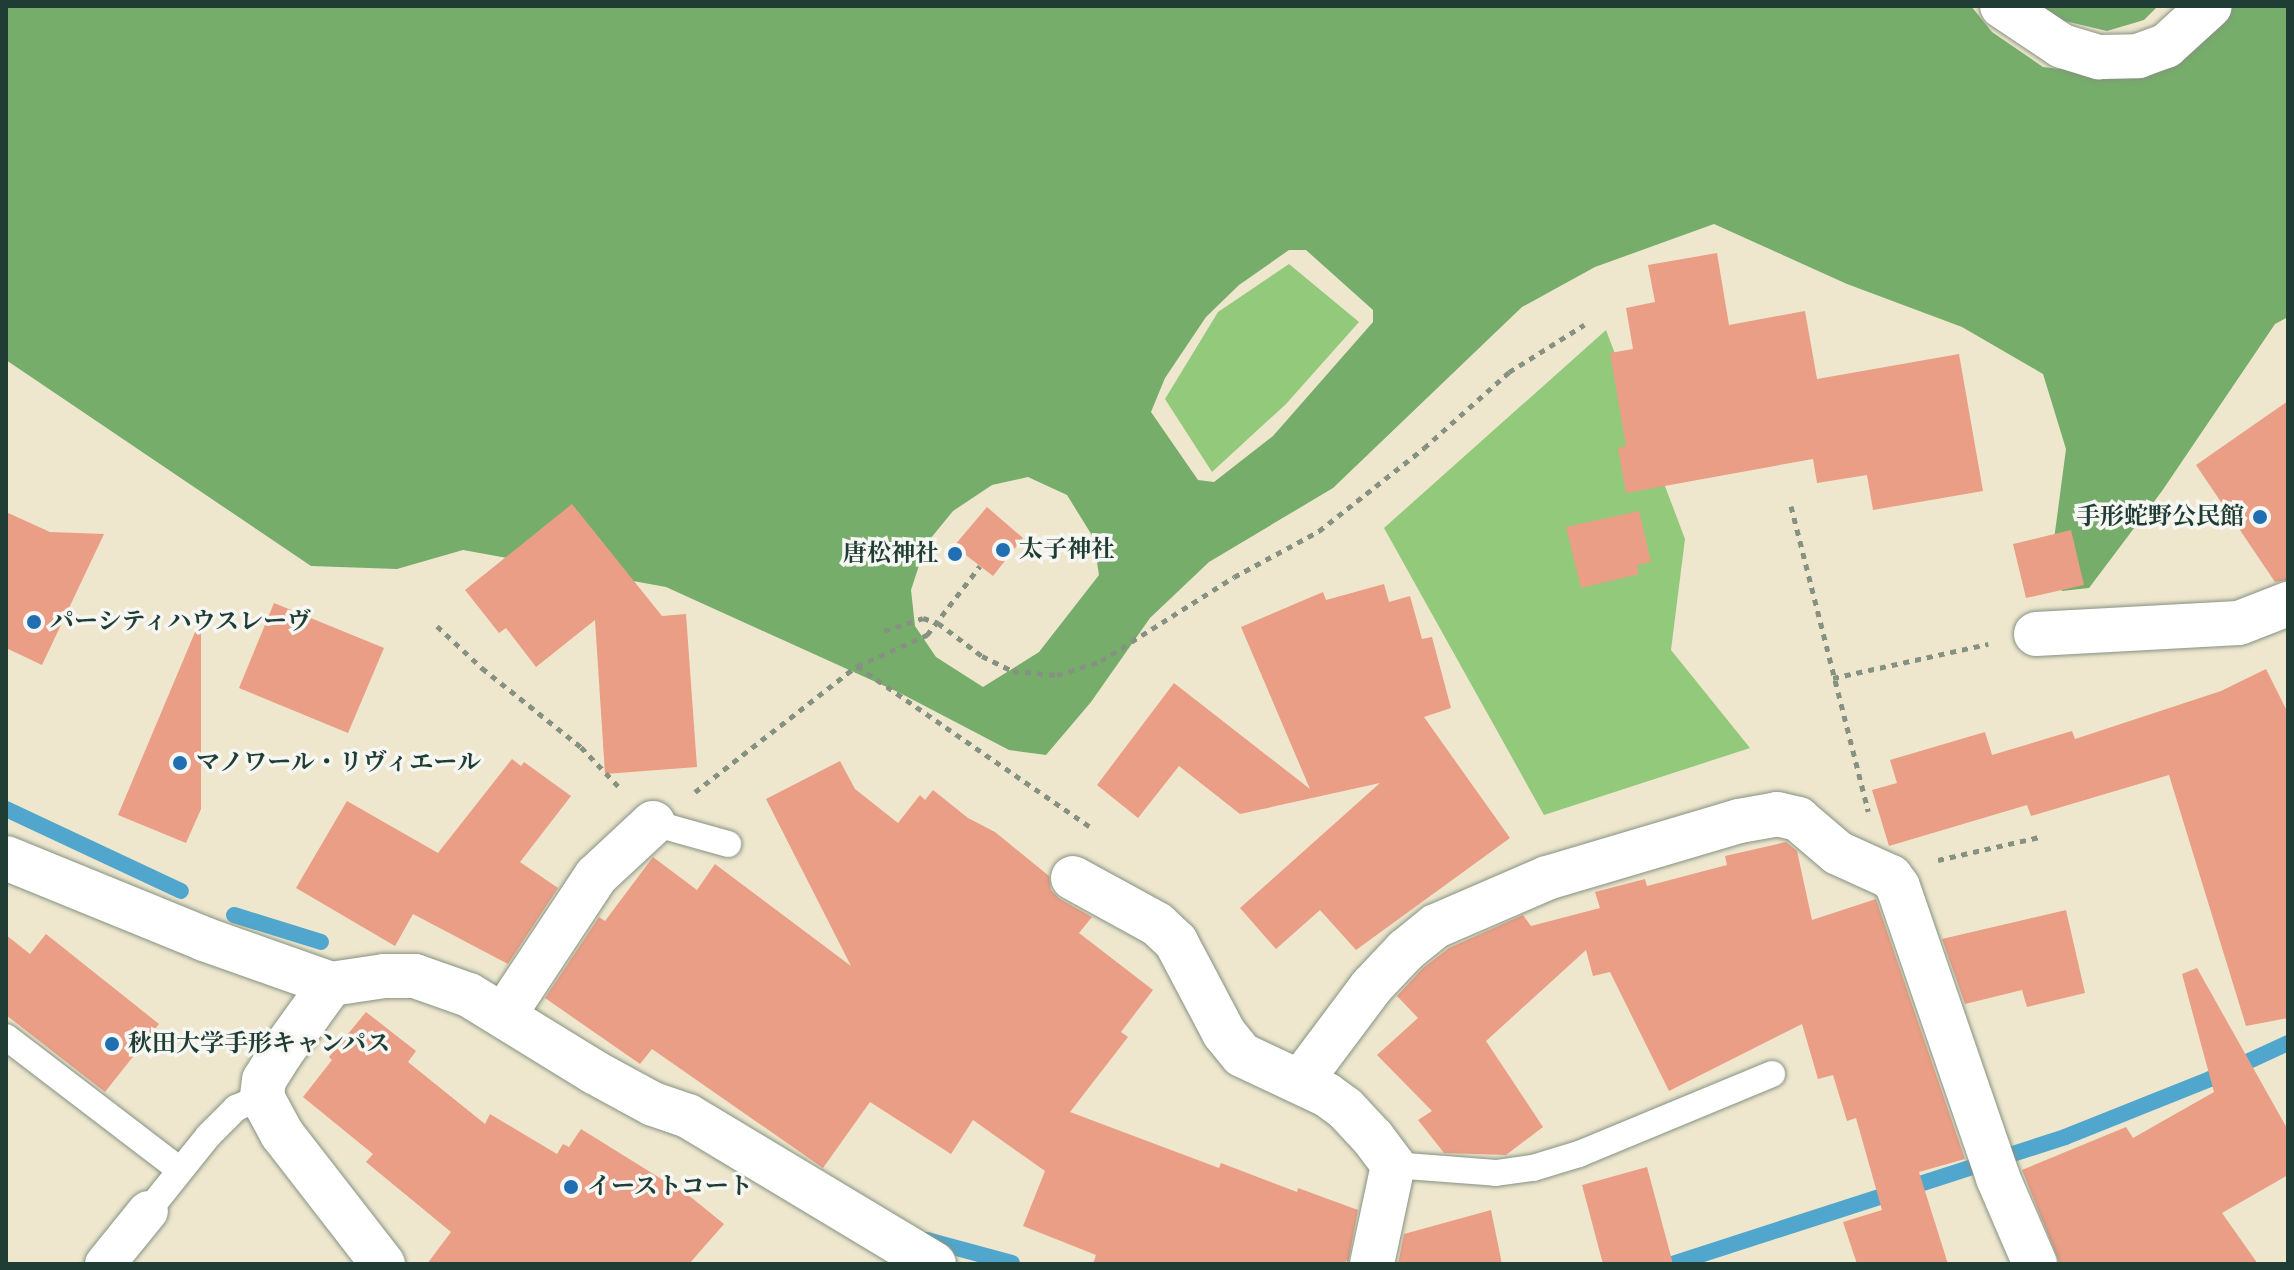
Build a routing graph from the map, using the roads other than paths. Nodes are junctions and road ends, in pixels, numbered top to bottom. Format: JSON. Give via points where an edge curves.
{"nodes":[{"id":1,"x":2002,"y":6,"type":"edge"},
{"id":2,"x":2210,"y":6,"type":"edge"},
{"id":3,"x":2288,"y":604,"type":"edge"},
{"id":4,"x":2036,"y":634,"type":"road end"},
{"id":5,"x":653,"y":823,"type":"joint"},
{"id":6,"x":728,"y":844,"type":"dead end"},
{"id":7,"x":6,"y":858,"type":"edge"},
{"id":8,"x":1073,"y":878,"type":"dead end"},
{"id":9,"x":331,"y":984,"type":"junction"},
{"id":10,"x":504,"y":1015,"type":"junction"},
{"id":11,"x":6,"y":1037,"type":"edge"},
{"id":12,"x":1772,"y":1074,"type":"dead end"},
{"id":13,"x":1300,"y":1082,"type":"junction"},
{"id":14,"x":262,"y":1097,"type":"junction"},
{"id":15,"x":1393,"y":1165,"type":"junction"},
{"id":16,"x":180,"y":1170,"type":"junction"},
{"id":17,"x":148,"y":1211,"type":"joint"},
{"id":18,"x":105,"y":1264,"type":"edge"},
{"id":19,"x":383,"y":1264,"type":"edge"},
{"id":20,"x":934,"y":1264,"type":"edge"},
{"id":21,"x":1372,"y":1264,"type":"edge"},
{"id":22,"x":2035,"y":1264,"type":"edge"}],
"edges":[{"from":1,"to":2,"type":"street","via":[[2062,46],[2099,57],[2138,56],[2166,46]]},
{"from":3,"to":4,"type":"street","via":[[2239,623]]},
{"from":5,"to":6,"type":"lane"},
{"from":5,"to":10,"type":"street","via":[[596,876]]},
{"from":7,"to":9,"type":"street"},
{"from":8,"to":13,"type":"street","via":[[1157,924],[1176,942],[1224,1033],[1242,1055]]},
{"from":9,"to":10,"type":"street","via":[[415,976],[469,995]]},
{"from":9,"to":14,"type":"street","via":[[264,1080]]},
{"from":10,"to":20,"type":"street","via":[[653,1104],[688,1116]]},
{"from":11,"to":16,"type":"lane"},
{"from":12,"to":15,"type":"lane","via":[[1533,1168],[1496,1173]]},
{"from":13,"to":15,"type":"street","via":[[1345,1108]]},
{"from":13,"to":22,"type":"street","via":[[1362,999],[1436,926],[1547,878],[1739,821],[1777,814],[1798,819],[1838,853],[1891,877],[1998,1178]]},
{"from":14,"to":16,"type":"lane","via":[[236,1108]]},
{"from":14,"to":19,"type":"street","via":[[282,1134]]},
{"from":15,"to":21,"type":"street"},
{"from":16,"to":17,"type":"lane"},
{"from":17,"to":18,"type":"street"}]}
